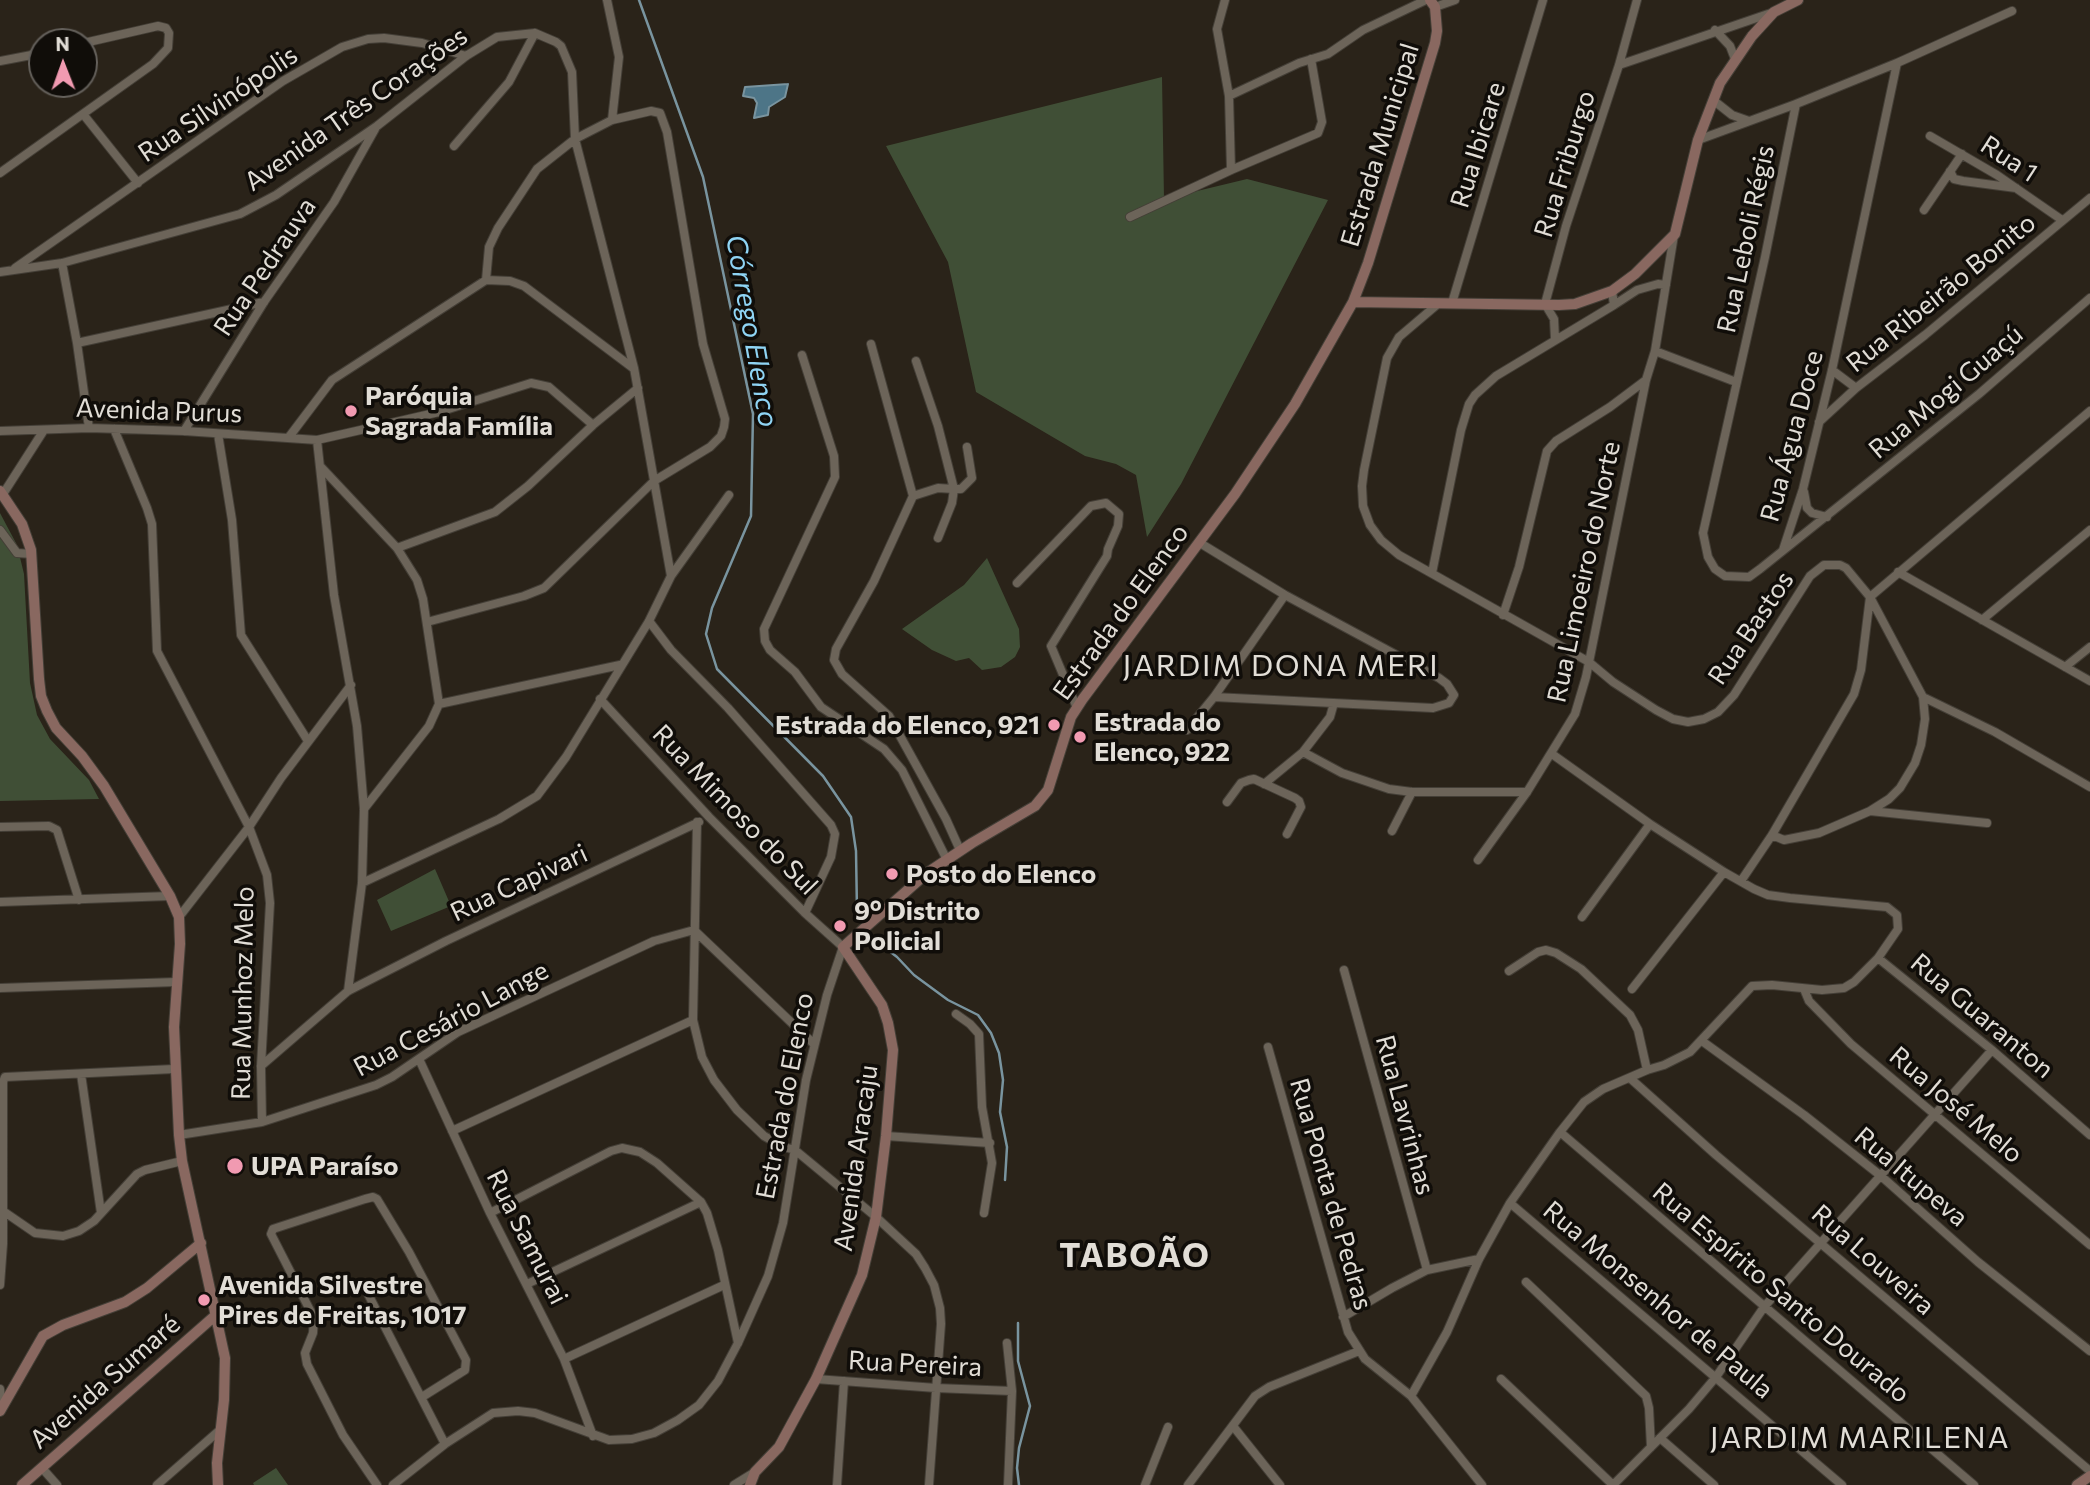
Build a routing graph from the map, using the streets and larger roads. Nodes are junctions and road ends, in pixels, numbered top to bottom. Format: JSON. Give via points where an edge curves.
{"nodes":[{"id":1,"x":607,"y":0,"type":"edge"},
{"id":2,"x":1225,"y":0,"type":"edge"},
{"id":3,"x":1455,"y":0,"type":"edge"},
{"id":4,"x":1543,"y":0,"type":"edge"},
{"id":5,"x":1637,"y":0,"type":"edge"},
{"id":6,"x":1798,"y":0,"type":"edge"},
{"id":7,"x":1431,"y":2,"type":"edge"},
{"id":8,"x":2012,"y":11,"type":"dead end"},
{"id":9,"x":1774,"y":12,"type":"junction"},
{"id":10,"x":1715,"y":30,"type":"junction"},
{"id":11,"x":535,"y":33,"type":"junction"},
{"id":12,"x":98,"y":40,"type":"edge"},
{"id":13,"x":28,"y":56,"type":"edge"},
{"id":14,"x":466,"y":56,"type":"junction"},
{"id":15,"x":1311,"y":59,"type":"junction"},
{"id":16,"x":1735,"y":59,"type":"junction"},
{"id":17,"x":0,"y":61,"type":"edge"},
{"id":18,"x":1897,"y":63,"type":"junction"},
{"id":19,"x":1619,"y":65,"type":"junction"},
{"id":20,"x":1229,"y":96,"type":"junction"},
{"id":21,"x":1713,"y":100,"type":"junction"},
{"id":22,"x":1796,"y":104,"type":"junction"},
{"id":23,"x":83,"y":114,"type":"junction"},
{"id":24,"x":612,"y":120,"type":"junction"},
{"id":25,"x":1750,"y":121,"type":"junction"},
{"id":26,"x":377,"y":126,"type":"junction"},
{"id":27,"x":1930,"y":136,"type":"dead end"},
{"id":28,"x":575,"y":139,"type":"junction"},
{"id":29,"x":1698,"y":140,"type":"junction"},
{"id":30,"x":454,"y":146,"type":"dead end"},
{"id":31,"x":1962,"y":153,"type":"junction"},
{"id":32,"x":1231,"y":170,"type":"junction"},
{"id":33,"x":1950,"y":172,"type":"junction"},
{"id":34,"x":0,"y":173,"type":"edge"},
{"id":35,"x":138,"y":183,"type":"junction"},
{"id":36,"x":2017,"y":188,"type":"junction"},
{"id":37,"x":2090,"y":198,"type":"edge"},
{"id":38,"x":1924,"y":210,"type":"dead end"},
{"id":39,"x":1129,"y":217,"type":"dead end"},
{"id":40,"x":2062,"y":220,"type":"junction"},
{"id":41,"x":1675,"y":234,"type":"junction"},
{"id":42,"x":62,"y":263,"type":"junction"},
{"id":43,"x":14,"y":269,"type":"junction"},
{"id":44,"x":0,"y":272,"type":"edge"},
{"id":45,"x":486,"y":280,"type":"junction"},
{"id":46,"x":1666,"y":285,"type":"junction"},
{"id":47,"x":1612,"y":291,"type":"junction"},
{"id":48,"x":2090,"y":298,"type":"edge"},
{"id":49,"x":264,"y":302,"type":"junction"},
{"id":50,"x":1353,"y":302,"type":"junction"},
{"id":51,"x":1439,"y":303,"type":"junction"},
{"id":52,"x":1452,"y":303,"type":"junction"},
{"id":53,"x":1545,"y":304,"type":"junction"},
{"id":54,"x":1614,"y":305,"type":"junction"},
{"id":55,"x":1555,"y":340,"type":"junction"},
{"id":56,"x":77,"y":343,"type":"junction"},
{"id":57,"x":871,"y":344,"type":"dead end"},
{"id":58,"x":1655,"y":351,"type":"junction"},
{"id":59,"x":802,"y":355,"type":"dead end"},
{"id":60,"x":916,"y":361,"type":"dead end"},
{"id":61,"x":634,"y":368,"type":"junction"},
{"id":62,"x":1832,"y":370,"type":"junction"},
{"id":63,"x":1646,"y":380,"type":"junction"},
{"id":64,"x":1736,"y":382,"type":"junction"},
{"id":65,"x":638,"y":388,"type":"junction"},
{"id":66,"x":1856,"y":388,"type":"junction"},
{"id":67,"x":2090,"y":411,"type":"edge"},
{"id":68,"x":1819,"y":422,"type":"junction"},
{"id":69,"x":593,"y":425,"type":"junction"},
{"id":70,"x":89,"y":428,"type":"junction"},
{"id":71,"x":114,"y":429,"type":"junction"},
{"id":72,"x":44,"y":430,"type":"junction"},
{"id":73,"x":0,"y":431,"type":"edge"},
{"id":74,"x":184,"y":431,"type":"junction"},
{"id":75,"x":218,"y":434,"type":"junction"},
{"id":76,"x":289,"y":437,"type":"junction"},
{"id":77,"x":317,"y":440,"type":"junction"},
{"id":78,"x":967,"y":447,"type":"dead end"},
{"id":79,"x":319,"y":465,"type":"junction"},
{"id":80,"x":654,"y":481,"type":"junction"},
{"id":81,"x":954,"y":489,"type":"junction"},
{"id":82,"x":1803,"y":489,"type":"junction"},
{"id":83,"x":1,"y":493,"type":"edge"},
{"id":84,"x":729,"y":495,"type":"dead end"},
{"id":85,"x":913,"y":496,"type":"junction"},
{"id":86,"x":1828,"y":517,"type":"junction"},
{"id":87,"x":0,"y":530,"type":"edge"},
{"id":88,"x":2090,"y":530,"type":"edge"},
{"id":89,"x":938,"y":538,"type":"dead end"},
{"id":90,"x":1200,"y":543,"type":"junction"},
{"id":91,"x":397,"y":548,"type":"junction"},
{"id":92,"x":1783,"y":550,"type":"junction"},
{"id":93,"x":32,"y":554,"type":"junction"},
{"id":94,"x":1898,"y":572,"type":"junction"},
{"id":95,"x":1432,"y":573,"type":"junction"},
{"id":96,"x":671,"y":576,"type":"junction"},
{"id":97,"x":1017,"y":583,"type":"dead end"},
{"id":98,"x":1285,"y":595,"type":"junction"},
{"id":99,"x":1870,"y":597,"type":"junction"},
{"id":100,"x":1503,"y":615,"type":"junction"},
{"id":101,"x":1982,"y":620,"type":"junction"},
{"id":102,"x":649,"y":621,"type":"junction"},
{"id":103,"x":427,"y":622,"type":"junction"},
{"id":104,"x":2090,"y":647,"type":"edge"},
{"id":105,"x":1589,"y":662,"type":"junction"},
{"id":106,"x":620,"y":664,"type":"junction"},
{"id":107,"x":2065,"y":667,"type":"junction"},
{"id":108,"x":2090,"y":681,"type":"edge"},
{"id":109,"x":351,"y":685,"type":"junction"},
{"id":110,"x":1214,"y":697,"type":"junction"},
{"id":111,"x":1923,"y":698,"type":"junction"},
{"id":112,"x":600,"y":699,"type":"junction"},
{"id":113,"x":1334,"y":703,"type":"junction"},
{"id":114,"x":439,"y":704,"type":"junction"},
{"id":115,"x":1077,"y":708,"type":"junction"},
{"id":116,"x":1187,"y":730,"type":"dead end"},
{"id":117,"x":308,"y":741,"type":"junction"},
{"id":118,"x":1303,"y":752,"type":"junction"},
{"id":119,"x":1552,"y":754,"type":"junction"},
{"id":120,"x":1264,"y":784,"type":"junction"},
{"id":121,"x":2090,"y":787,"type":"edge"},
{"id":122,"x":1412,"y":792,"type":"junction"},
{"id":123,"x":1527,"y":792,"type":"junction"},
{"id":124,"x":1227,"y":802,"type":"dead end"},
{"id":125,"x":365,"y":809,"type":"junction"},
{"id":126,"x":1870,"y":811,"type":"junction"},
{"id":127,"x":709,"y":817,"type":"junction"},
{"id":128,"x":697,"y":822,"type":"junction"},
{"id":129,"x":1987,"y":823,"type":"dead end"},
{"id":130,"x":1650,"y":824,"type":"junction"},
{"id":131,"x":0,"y":827,"type":"edge"},
{"id":132,"x":249,"y":827,"type":"junction"},
{"id":133,"x":1392,"y":831,"type":"dead end"},
{"id":134,"x":1287,"y":834,"type":"dead end"},
{"id":135,"x":1772,"y":835,"type":"junction"},
{"id":136,"x":960,"y":850,"type":"junction"},
{"id":137,"x":947,"y":860,"type":"junction"},
{"id":138,"x":1478,"y":860,"type":"dead end"},
{"id":139,"x":1724,"y":872,"type":"junction"},
{"id":140,"x":1741,"y":881,"type":"junction"},
{"id":141,"x":362,"y":883,"type":"junction"},
{"id":142,"x":170,"y":896,"type":"junction"},
{"id":143,"x":79,"y":901,"type":"junction"},
{"id":144,"x":0,"y":902,"type":"edge"},
{"id":145,"x":805,"y":913,"type":"junction"},
{"id":146,"x":179,"y":916,"type":"junction"},
{"id":147,"x":1582,"y":917,"type":"dead end"},
{"id":148,"x":694,"y":930,"type":"junction"},
{"id":149,"x":843,"y":947,"type":"junction"},
{"id":150,"x":1878,"y":958,"type":"junction"},
{"id":151,"x":1344,"y":970,"type":"dead end"},
{"id":152,"x":1509,"y":971,"type":"dead end"},
{"id":153,"x":176,"y":982,"type":"junction"},
{"id":154,"x":0,"y":988,"type":"edge"},
{"id":155,"x":1632,"y":989,"type":"dead end"},
{"id":156,"x":1804,"y":989,"type":"junction"},
{"id":157,"x":348,"y":991,"type":"junction"},
{"id":158,"x":956,"y":1014,"type":"dead end"},
{"id":159,"x":693,"y":1020,"type":"junction"},
{"id":160,"x":1702,"y":1041,"type":"junction"},
{"id":161,"x":814,"y":1044,"type":"junction"},
{"id":162,"x":1268,"y":1047,"type":"dead end"},
{"id":163,"x":1992,"y":1050,"type":"junction"},
{"id":164,"x":419,"y":1059,"type":"junction"},
{"id":165,"x":261,"y":1066,"type":"junction"},
{"id":166,"x":174,"y":1069,"type":"junction"},
{"id":167,"x":1647,"y":1070,"type":"junction"},
{"id":168,"x":81,"y":1074,"type":"junction"},
{"id":169,"x":1631,"y":1079,"type":"junction"},
{"id":170,"x":1936,"y":1114,"type":"junction"},
{"id":171,"x":262,"y":1122,"type":"junction"},
{"id":172,"x":452,"y":1131,"type":"junction"},
{"id":173,"x":1560,"y":1132,"type":"junction"},
{"id":174,"x":179,"y":1135,"type":"junction"},
{"id":175,"x":2090,"y":1135,"type":"edge"},
{"id":176,"x":886,"y":1136,"type":"junction"},
{"id":177,"x":990,"y":1143,"type":"junction"},
{"id":178,"x":795,"y":1150,"type":"junction"},
{"id":179,"x":182,"y":1161,"type":"junction"},
{"id":180,"x":1881,"y":1176,"type":"junction"},
{"id":181,"x":701,"y":1202,"type":"junction"},
{"id":182,"x":1510,"y":1203,"type":"junction"},
{"id":183,"x":3,"y":1211,"type":"junction"},
{"id":184,"x":101,"y":1213,"type":"junction"},
{"id":185,"x":490,"y":1213,"type":"junction"},
{"id":186,"x":984,"y":1213,"type":"dead end"},
{"id":187,"x":876,"y":1217,"type":"junction"},
{"id":188,"x":201,"y":1243,"type":"junction"},
{"id":189,"x":1822,"y":1243,"type":"junction"},
{"id":190,"x":2090,"y":1245,"type":"edge"},
{"id":191,"x":1479,"y":1259,"type":"junction"},
{"id":192,"x":1427,"y":1270,"type":"junction"},
{"id":193,"x":1526,"y":1282,"type":"dead end"},
{"id":194,"x":527,"y":1284,"type":"junction"},
{"id":195,"x":0,"y":1285,"type":"edge"},
{"id":196,"x":724,"y":1285,"type":"junction"},
{"id":197,"x":367,"y":1292,"type":"dead end"},
{"id":198,"x":1763,"y":1307,"type":"junction"},
{"id":199,"x":217,"y":1314,"type":"junction"},
{"id":200,"x":1343,"y":1317,"type":"junction"},
{"id":201,"x":738,"y":1343,"type":"junction"},
{"id":202,"x":1007,"y":1343,"type":"dead end"},
{"id":203,"x":1359,"y":1351,"type":"junction"},
{"id":204,"x":2090,"y":1351,"type":"edge"},
{"id":205,"x":564,"y":1359,"type":"junction"},
{"id":206,"x":1716,"y":1377,"type":"junction"},
{"id":207,"x":816,"y":1379,"type":"junction"},
{"id":208,"x":1501,"y":1379,"type":"dead end"},
{"id":209,"x":844,"y":1381,"type":"junction"},
{"id":210,"x":936,"y":1388,"type":"junction"},
{"id":211,"x":0,"y":1389,"type":"edge"},
{"id":212,"x":1012,"y":1391,"type":"junction"},
{"id":213,"x":1411,"y":1396,"type":"junction"},
{"id":214,"x":422,"y":1397,"type":"junction"},
{"id":215,"x":1,"y":1409,"type":"edge"},
{"id":216,"x":1233,"y":1426,"type":"junction"},
{"id":217,"x":1168,"y":1427,"type":"dead end"},
{"id":218,"x":220,"y":1429,"type":"junction"},
{"id":219,"x":593,"y":1436,"type":"junction"},
{"id":220,"x":1660,"y":1438,"type":"junction"},
{"id":221,"x":445,"y":1444,"type":"junction"},
{"id":222,"x":1651,"y":1447,"type":"junction"},
{"id":223,"x":42,"y":1468,"type":"junction"},
{"id":224,"x":755,"y":1472,"type":"junction"},
{"id":225,"x":2090,"y":1473,"type":"edge"},
{"id":226,"x":22,"y":1485,"type":"edge"},
{"id":227,"x":57,"y":1485,"type":"edge"},
{"id":228,"x":157,"y":1485,"type":"edge"},
{"id":229,"x":218,"y":1485,"type":"edge"},
{"id":230,"x":377,"y":1485,"type":"edge"},
{"id":231,"x":393,"y":1485,"type":"edge"},
{"id":232,"x":734,"y":1485,"type":"edge"},
{"id":233,"x":750,"y":1485,"type":"edge"},
{"id":234,"x":838,"y":1485,"type":"edge"},
{"id":235,"x":929,"y":1485,"type":"edge"},
{"id":236,"x":1008,"y":1485,"type":"edge"},
{"id":237,"x":1145,"y":1485,"type":"edge"},
{"id":238,"x":1188,"y":1485,"type":"edge"},
{"id":239,"x":1280,"y":1485,"type":"edge"},
{"id":240,"x":1482,"y":1485,"type":"edge"},
{"id":241,"x":1613,"y":1485,"type":"edge"},
{"id":242,"x":1714,"y":1485,"type":"edge"},
{"id":243,"x":1842,"y":1485,"type":"edge"},
{"id":244,"x":1975,"y":1485,"type":"edge"},
{"id":245,"x":2077,"y":1485,"type":"edge"}],
"edges":[{"from":1,"to":24,"type":"street","via":[[618,57]]},
{"from":2,"to":20,"type":"street","via":[[1217,29]]},
{"from":3,"to":7,"type":"street"},
{"from":4,"to":52,"type":"street","name":"Rua Ibicare"},
{"from":5,"to":19,"type":"street","name":"Rua Friburgo"},
{"from":6,"to":9,"type":"street"},
{"from":7,"to":15,"type":"street","via":[[1363,30],[1328,54]]},
{"from":7,"to":50,"type":"street","name":"Estrada Municipal","via":[[1437,31],[1431,60]]},
{"from":8,"to":18,"type":"street"},
{"from":9,"to":10,"type":"street"},
{"from":9,"to":16,"type":"street"},
{"from":10,"to":16,"type":"street"},
{"from":10,"to":19,"type":"street"},
{"from":11,"to":14,"type":"street","name":"Avenida Três Corações","via":[[497,37]]},
{"from":11,"to":28,"type":"street","via":[[556,42],[566,55],[573,84]]},
{"from":11,"to":30,"type":"street","via":[[509,82]]},
{"from":12,"to":23,"type":"street","via":[[158,26],[169,33],[162,56]]},
{"from":13,"to":17,"type":"street"},
{"from":14,"to":26,"type":"street","name":"Avenida Três Corações"},
{"from":14,"to":35,"type":"street","name":"Rua Silvinópolis","via":[[422,43],[384,38],[356,41],[283,81]]},
{"from":15,"to":20,"type":"street"},
{"from":15,"to":32,"type":"street","via":[[1322,122],[1318,133]]},
{"from":16,"to":21,"type":"street"},
{"from":18,"to":22,"type":"street"},
{"from":18,"to":62,"type":"street","name":"Rua Água Doce"},
{"from":19,"to":53,"type":"street","name":"Rua Friburgo"},
{"from":20,"to":32,"type":"street"},
{"from":21,"to":25,"type":"street","via":[[1732,115]]},
{"from":21,"to":29,"type":"street"},
{"from":22,"to":25,"type":"street"},
{"from":22,"to":64,"type":"street","name":"Rua Leboli Régis"},
{"from":23,"to":34,"type":"street"},
{"from":23,"to":35,"type":"street"},
{"from":24,"to":28,"type":"street"},
{"from":24,"to":80,"type":"street","via":[[656,110],[664,121],[703,344],[725,419],[721,436],[710,447]]},
{"from":25,"to":29,"type":"street"},
{"from":26,"to":42,"type":"street","name":"Avenida Três Corações","via":[[240,214]]},
{"from":26,"to":49,"type":"street","name":"Rua Pedrauva","via":[[334,202]]},
{"from":27,"to":31,"type":"street","name":"Rua 1"},
{"from":28,"to":45,"type":"street","via":[[537,169],[498,228],[489,247]]},
{"from":28,"to":61,"type":"street"},
{"from":29,"to":41,"type":"street"},
{"from":31,"to":33,"type":"street"},
{"from":31,"to":36,"type":"street","name":"Rua 1"},
{"from":32,"to":39,"type":"street"},
{"from":33,"to":36,"type":"street","via":[[1954,179]]},
{"from":33,"to":38,"type":"street"},
{"from":35,"to":43,"type":"street","name":"Rua Silvinópolis"},
{"from":36,"to":40,"type":"street","name":"Rua 1"},
{"from":37,"to":40,"type":"street","name":"Rua Ribeirão Bonito"},
{"from":40,"to":66,"type":"street","name":"Rua Ribeirão Bonito"},
{"from":41,"to":46,"type":"street"},
{"from":41,"to":47,"type":"street"},
{"from":42,"to":43,"type":"street","name":"Avenida Três Corações"},
{"from":42,"to":56,"type":"street"},
{"from":43,"to":44,"type":"street","name":"Avenida Três Corações"},
{"from":45,"to":61,"type":"street","via":[[524,286]]},
{"from":45,"to":76,"type":"street","via":[[338,375]]},
{"from":46,"to":54,"type":"street","via":[[1637,290]]},
{"from":46,"to":58,"type":"street"},
{"from":47,"to":53,"type":"street","via":[[1575,304]]},
{"from":47,"to":54,"type":"street"},
{"from":48,"to":86,"type":"street","name":"Rua Mogi Guaçú"},
{"from":49,"to":56,"type":"street"},
{"from":49,"to":74,"type":"street","name":"Rua Pedrauva"},
{"from":50,"to":51,"type":"street"},
{"from":50,"to":90,"type":"street","name":"Estrada do Elenco","via":[[1289,414]]},
{"from":51,"to":52,"type":"street"},
{"from":51,"to":95,"type":"street","name":"Rua Bastos","via":[[1399,337],[1387,358],[1362,486],[1363,506],[1381,540]]},
{"from":52,"to":53,"type":"street"},
{"from":53,"to":55,"type":"street","via":[[1554,319]]},
{"from":54,"to":55,"type":"street"},
{"from":55,"to":95,"type":"street","via":[[1496,376],[1469,404]]},
{"from":56,"to":70,"type":"street"},
{"from":57,"to":85,"type":"street"},
{"from":58,"to":63,"type":"street","name":"Rua Limoeiro do Norte"},
{"from":58,"to":64,"type":"street"},
{"from":59,"to":137,"type":"street","via":[[834,456],[835,477],[764,629],[765,641],[821,707],[884,749],[902,770]]},
{"from":60,"to":81,"type":"street"},
{"from":61,"to":65,"type":"street"},
{"from":62,"to":66,"type":"street"},
{"from":62,"to":68,"type":"street","name":"Rua Água Doce"},
{"from":63,"to":100,"type":"street","via":[[1547,451]]},
{"from":63,"to":105,"type":"street","name":"Rua Limoeiro do Norte"},
{"from":64,"to":92,"type":"street","name":"Rua Água Doce","via":[[1704,545],[1714,569],[1736,578],[1749,577]]},
{"from":65,"to":69,"type":"street"},
{"from":65,"to":80,"type":"street"},
{"from":66,"to":68,"type":"street","name":"Rua Ribeirão Bonito"},
{"from":67,"to":94,"type":"street"},
{"from":68,"to":82,"type":"street","name":"Rua Água Doce"},
{"from":69,"to":77,"type":"street","name":"Avenida Purus","via":[[548,387],[531,383],[439,412]]},
{"from":69,"to":91,"type":"street","via":[[495,512]]},
{"from":70,"to":71,"type":"street","name":"Avenida Purus"},
{"from":70,"to":72,"type":"street","name":"Avenida Purus"},
{"from":71,"to":74,"type":"street","name":"Avenida Purus"},
{"from":71,"to":132,"type":"street","name":"Rua Munhoz Melo","via":[[152,524],[157,651]]},
{"from":72,"to":73,"type":"street","name":"Avenida Purus"},
{"from":72,"to":83,"type":"street"},
{"from":74,"to":75,"type":"street","name":"Avenida Purus"},
{"from":75,"to":76,"type":"street","name":"Avenida Purus"},
{"from":75,"to":117,"type":"street","via":[[232,520],[241,635]]},
{"from":76,"to":77,"type":"street","name":"Avenida Purus"},
{"from":77,"to":79,"type":"street"},
{"from":78,"to":81,"type":"street","via":[[972,478],[961,489]]},
{"from":79,"to":91,"type":"street"},
{"from":79,"to":109,"type":"street","via":[[334,596]]},
{"from":80,"to":96,"type":"street"},
{"from":80,"to":103,"type":"street","via":[[544,588]]},
{"from":81,"to":85,"type":"street","via":[[938,488]]},
{"from":81,"to":89,"type":"street"},
{"from":82,"to":86,"type":"street","via":[[1807,508]]},
{"from":82,"to":92,"type":"street","name":"Rua Água Doce"},
{"from":83,"to":93,"type":"street","via":[[22,524]]},
{"from":84,"to":96,"type":"street"},
{"from":85,"to":136,"type":"street","via":[[834,660],[842,674],[889,716]]},
{"from":86,"to":92,"type":"street","name":"Rua Mogi Guaçú"},
{"from":87,"to":93,"type":"street","via":[[17,553]]},
{"from":88,"to":101,"type":"street"},
{"from":90,"to":98,"type":"street"},
{"from":90,"to":115,"type":"street","name":"Estrada do Elenco"},
{"from":91,"to":103,"type":"street","via":[[417,580]]},
{"from":93,"to":142,"type":"street","via":[[39,679],[47,711],[104,786]]},
{"from":94,"to":99,"type":"street"},
{"from":94,"to":101,"type":"street"},
{"from":95,"to":100,"type":"street","name":"Rua Bastos"},
{"from":96,"to":102,"type":"street"},
{"from":97,"to":115,"type":"street","via":[[1091,506],[1106,503],[1119,514],[1107,556],[1051,646]]},
{"from":98,"to":110,"type":"street"},
{"from":98,"to":113,"type":"street","via":[[1439,678],[1454,692],[1446,705],[1433,708]]},
{"from":99,"to":105,"type":"street","name":"Rua Bastos","via":[[1846,568],[1832,563],[1818,569],[1734,695],[1704,719],[1673,719],[1635,698]]},
{"from":99,"to":111,"type":"street","name":"Rua Bastos"},
{"from":99,"to":135,"type":"street","via":[[1854,694]]},
{"from":100,"to":105,"type":"street","name":"Rua Bastos"},
{"from":101,"to":107,"type":"street"},
{"from":102,"to":106,"type":"street"},
{"from":102,"to":145,"type":"street","via":[[831,825],[835,834],[831,856]]},
{"from":103,"to":114,"type":"street"},
{"from":104,"to":107,"type":"street"},
{"from":105,"to":119,"type":"street","name":"Rua Limoeiro do Norte","via":[[1575,714]]},
{"from":106,"to":112,"type":"street"},
{"from":106,"to":114,"type":"street"},
{"from":107,"to":108,"type":"street"},
{"from":109,"to":117,"type":"street"},
{"from":109,"to":125,"type":"street"},
{"from":110,"to":113,"type":"street"},
{"from":110,"to":116,"type":"street"},
{"from":111,"to":121,"type":"street","via":[[1995,732]]},
{"from":111,"to":126,"type":"street","via":[[1925,719],[1915,763],[1900,788]]},
{"from":112,"to":127,"type":"street","name":"Rua Mimoso do Sul"},
{"from":112,"to":141,"type":"street","via":[[550,780],[526,805]]},
{"from":113,"to":118,"type":"street","via":[[1330,717]]},
{"from":114,"to":125,"type":"street","via":[[429,726]]},
{"from":115,"to":136,"type":"street","name":"Estrada do Elenco","via":[[1042,798],[1017,819]]},
{"from":117,"to":132,"type":"street"},
{"from":118,"to":120,"type":"street"},
{"from":118,"to":122,"type":"street","via":[[1368,783]]},
{"from":119,"to":123,"type":"street","name":"Rua Limoeiro do Norte"},
{"from":119,"to":130,"type":"street"},
{"from":120,"to":124,"type":"street","via":[[1245,781]]},
{"from":120,"to":134,"type":"street","via":[[1300,804]]},
{"from":122,"to":123,"type":"street"},
{"from":122,"to":133,"type":"street"},
{"from":123,"to":138,"type":"street","name":"Rua Limoeiro do Norte"},
{"from":125,"to":141,"type":"street"},
{"from":126,"to":129,"type":"street"},
{"from":126,"to":135,"type":"street","via":[[1794,839]]},
{"from":127,"to":128,"type":"street","name":"Rua Capivari"},
{"from":127,"to":145,"type":"street","name":"Rua Mimoso do Sul"},
{"from":128,"to":148,"type":"street"},
{"from":128,"to":157,"type":"street","name":"Rua Capivari"},
{"from":130,"to":139,"type":"street"},
{"from":130,"to":147,"type":"street"},
{"from":131,"to":143,"type":"street","via":[[49,826],[57,830]]},
{"from":132,"to":146,"type":"street"},
{"from":132,"to":165,"type":"street","name":"Rua Munhoz Melo","via":[[270,889]]},
{"from":135,"to":140,"type":"street"},
{"from":136,"to":137,"type":"street","name":"Estrada do Elenco"},
{"from":137,"to":149,"type":"street","name":"Estrada do Elenco"},
{"from":139,"to":140,"type":"street"},
{"from":139,"to":155,"type":"street"},
{"from":140,"to":150,"type":"street","via":[[1768,895],[1892,909],[1898,929]]},
{"from":141,"to":157,"type":"street"},
{"from":142,"to":143,"type":"street"},
{"from":142,"to":146,"type":"street"},
{"from":143,"to":144,"type":"street"},
{"from":145,"to":149,"type":"street","name":"Rua Mimoso do Sul"},
{"from":146,"to":153,"type":"street"},
{"from":148,"to":159,"type":"street"},
{"from":148,"to":161,"type":"street"},
{"from":148,"to":164,"type":"street","name":"Rua Cesário Lange","via":[[654,941],[470,1027]]},
{"from":149,"to":161,"type":"street","name":"Estrada do Elenco"},
{"from":149,"to":176,"type":"street","name":"Avenida Aracaju","via":[[882,1005],[888,1023],[893,1070]]},
{"from":150,"to":156,"type":"street","via":[[1844,988]]},
{"from":150,"to":163,"type":"street","name":"Rua Guaranton"},
{"from":151,"to":192,"type":"street","name":"Rua Lavrinhas"},
{"from":152,"to":167,"type":"street","via":[[1546,950],[1581,970],[1630,1015]]},
{"from":153,"to":154,"type":"street"},
{"from":153,"to":166,"type":"street"},
{"from":156,"to":160,"type":"street","via":[[1752,986]]},
{"from":156,"to":170,"type":"street","name":"Rua José Melo","via":[[1852,1044]]},
{"from":157,"to":165,"type":"street","name":"Rua Capivari"},
{"from":158,"to":177,"type":"street","via":[[979,1034],[982,1107]]},
{"from":159,"to":172,"type":"street"},
{"from":159,"to":178,"type":"street","via":[[702,1057],[737,1110],[773,1142]]},
{"from":160,"to":167,"type":"street","via":[[1679,1059]]},
{"from":160,"to":180,"type":"street","name":"Rua Itupeva"},
{"from":161,"to":178,"type":"street","name":"Estrada do Elenco"},
{"from":162,"to":200,"type":"street","name":"Rua Ponta de Pedras"},
{"from":163,"to":170,"type":"street"},
{"from":163,"to":175,"type":"street","name":"Rua Guaranton"},
{"from":164,"to":171,"type":"street","name":"Rua Cesário Lange","via":[[376,1085]]},
{"from":164,"to":172,"type":"street","name":"Rua Samurai"},
{"from":165,"to":171,"type":"street","name":"Rua Munhoz Melo"},
{"from":166,"to":168,"type":"street"},
{"from":166,"to":174,"type":"street"},
{"from":167,"to":169,"type":"street"},
{"from":168,"to":183,"type":"street","via":[[5,1077]]},
{"from":168,"to":184,"type":"street"},
{"from":169,"to":173,"type":"street","via":[[1591,1096]]},
{"from":169,"to":189,"type":"street","name":"Rua Louveira"},
{"from":170,"to":180,"type":"street"},
{"from":170,"to":190,"type":"street","name":"Rua José Melo"},
{"from":171,"to":174,"type":"street","name":"Rua Cesário Lange"},
{"from":172,"to":185,"type":"street","name":"Rua Samurai"},
{"from":173,"to":182,"type":"street"},
{"from":173,"to":198,"type":"street","name":"Rua Espírito Santo Dourado"},
{"from":174,"to":179,"type":"street"},
{"from":176,"to":177,"type":"street"},
{"from":176,"to":187,"type":"street","name":"Avenida Aracaju"},
{"from":177,"to":186,"type":"street","via":[[992,1174]]},
{"from":178,"to":187,"type":"street"},
{"from":178,"to":201,"type":"street","name":"Estrada do Elenco","via":[[783,1223],[768,1276]]},
{"from":179,"to":184,"type":"street","via":[[137,1174]]},
{"from":179,"to":188,"type":"street"},
{"from":180,"to":189,"type":"street"},
{"from":180,"to":204,"type":"street","name":"Rua Itupeva"},
{"from":181,"to":185,"type":"street","via":[[657,1163],[640,1152],[622,1149],[586,1161]]},
{"from":181,"to":194,"type":"street"},
{"from":181,"to":196,"type":"street","via":[[713,1228]]},
{"from":182,"to":191,"type":"street"},
{"from":182,"to":206,"type":"street","name":"Rua Monsenhor de Paula"},
{"from":183,"to":184,"type":"street","via":[[35,1233],[50,1236],[79,1231]]},
{"from":183,"to":195,"type":"street"},
{"from":185,"to":194,"type":"street","name":"Rua Samurai"},
{"from":187,"to":207,"type":"street","name":"Avenida Aracaju","via":[[862,1275]]},
{"from":187,"to":210,"type":"street","via":[[916,1254],[934,1285],[941,1324]]},
{"from":188,"to":199,"type":"street"},
{"from":188,"to":215,"type":"street","via":[[125,1302],[43,1336]]},
{"from":189,"to":198,"type":"street"},
{"from":189,"to":225,"type":"street","name":"Rua Louveira"},
{"from":191,"to":192,"type":"street"},
{"from":191,"to":213,"type":"street","via":[[1447,1332]]},
{"from":192,"to":200,"type":"street"},
{"from":193,"to":222,"type":"street","via":[[1646,1396]]},
{"from":194,"to":205,"type":"street","name":"Rua Samurai"},
{"from":196,"to":201,"type":"street"},
{"from":196,"to":205,"type":"street"},
{"from":197,"to":214,"type":"street"},
{"from":198,"to":206,"type":"street"},
{"from":198,"to":244,"type":"street","name":"Rua Espírito Santo Dourado"},
{"from":199,"to":218,"type":"street","via":[[225,1358]]},
{"from":199,"to":223,"type":"street","name":"Avenida Sumaré"},
{"from":200,"to":203,"type":"street","name":"Rua Ponta de Pedras"},
{"from":201,"to":219,"type":"street","name":"Estrada do Elenco","via":[[718,1381],[699,1405],[678,1420],[632,1440]]},
{"from":202,"to":212,"type":"street"},
{"from":203,"to":213,"type":"street"},
{"from":203,"to":216,"type":"street","via":[[1261,1391]]},
{"from":205,"to":219,"type":"street","name":"Rua Samurai"},
{"from":206,"to":220,"type":"street"},
{"from":206,"to":243,"type":"street","name":"Rua Monsenhor de Paula"},
{"from":207,"to":209,"type":"street","name":"Rua Pereira"},
{"from":207,"to":224,"type":"street","name":"Avenida Aracaju","via":[[779,1447]]},
{"from":208,"to":241,"type":"street"},
{"from":209,"to":210,"type":"street","name":"Rua Pereira"},
{"from":209,"to":234,"type":"street"},
{"from":210,"to":212,"type":"street","name":"Rua Pereira"},
{"from":210,"to":235,"type":"street"},
{"from":211,"to":215,"type":"street"},
{"from":212,"to":236,"type":"street"},
{"from":213,"to":240,"type":"street"},
{"from":214,"to":221,"type":"street"},
{"from":214,"to":230,"type":"street","via":[[465,1370],[466,1360],[377,1199],[275,1227],[271,1234],[312,1312],[307,1364],[343,1435]]},
{"from":216,"to":238,"type":"street"},
{"from":216,"to":239,"type":"street"},
{"from":217,"to":237,"type":"street"},
{"from":218,"to":228,"type":"street"},
{"from":218,"to":229,"type":"street"},
{"from":219,"to":221,"type":"street","name":"Estrada do Elenco","via":[[535,1413],[505,1411],[485,1417]]},
{"from":220,"to":222,"type":"street"},
{"from":220,"to":242,"type":"street"},
{"from":221,"to":231,"type":"street","name":"Estrada do Elenco"},
{"from":222,"to":241,"type":"street"},
{"from":223,"to":226,"type":"street","name":"Avenida Sumaré"},
{"from":223,"to":227,"type":"street"},
{"from":224,"to":232,"type":"street"},
{"from":224,"to":233,"type":"street","name":"Avenida Aracaju"},
{"from":225,"to":245,"type":"street"}]}
